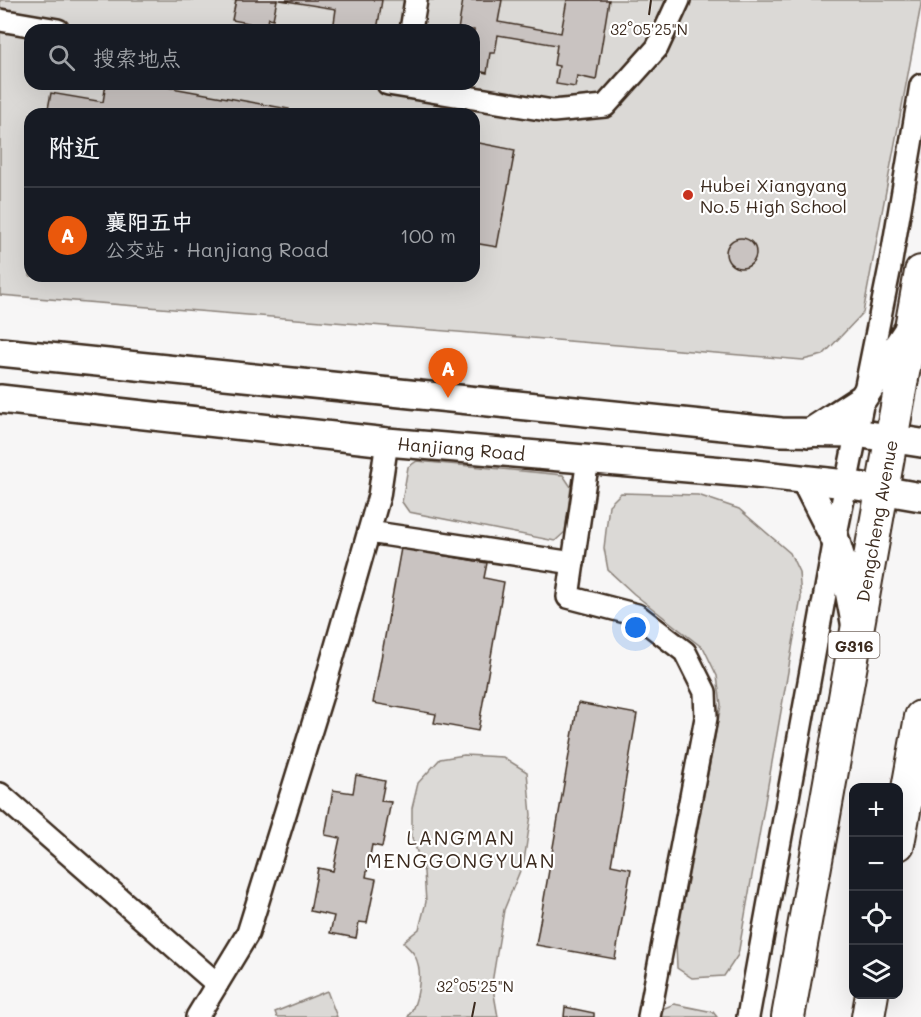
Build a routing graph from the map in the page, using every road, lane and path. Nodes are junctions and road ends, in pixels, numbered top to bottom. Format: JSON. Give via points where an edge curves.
{"nodes":[{"id":1,"x":416,"y":0,"type":"edge"},
{"id":2,"x":679,"y":0,"type":"edge"},
{"id":3,"x":0,"y":20,"type":"edge"},
{"id":4,"x":24,"y":24,"type":"edge"},
{"id":5,"x":412,"y":24,"type":"edge"},
{"id":6,"x":921,"y":85,"type":"edge"},
{"id":7,"x":427,"y":90,"type":"edge"},
{"id":8,"x":920,"y":280,"type":"edge"},
{"id":9,"x":886,"y":283,"type":"junction"},
{"id":10,"x":911,"y":326,"type":"junction"},
{"id":11,"x":0,"y":352,"type":"edge"},
{"id":12,"x":863,"y":398,"type":"junction"},
{"id":13,"x":0,"y":399,"type":"edge"},
{"id":14,"x":809,"y":433,"type":"junction"},
{"id":15,"x":856,"y":433,"type":"junction"},
{"id":16,"x":906,"y":441,"type":"edge"},
{"id":17,"x":387,"y":442,"type":"junction"},
{"id":18,"x":588,"y":459,"type":"junction"},
{"id":19,"x":805,"y":480,"type":"junction"},
{"id":20,"x":846,"y":484,"type":"junction"},
{"id":21,"x":881,"y":491,"type":"junction"},
{"id":22,"x":921,"y":497,"type":"edge"},
{"id":23,"x":369,"y":532,"type":"junction"},
{"id":24,"x":835,"y":539,"type":"junction"},
{"id":25,"x":573,"y":563,"type":"junction"},
{"id":26,"x":857,"y":629,"type":"junction"},
{"id":27,"x":921,"y":717,"type":"edge"},
{"id":28,"x":0,"y":794,"type":"edge"},
{"id":29,"x":899,"y":837,"type":"edge"},
{"id":30,"x":217,"y":984,"type":"junction"},
{"id":31,"x":871,"y":999,"type":"edge"},
{"id":32,"x":197,"y":1017,"type":"edge"},
{"id":33,"x":649,"y":1017,"type":"edge"},
{"id":34,"x":748,"y":1017,"type":"edge"},
{"id":35,"x":788,"y":1017,"type":"edge"},
{"id":36,"x":868,"y":1017,"type":"edge"}],
"edges":[{"from":1,"to":5,"type":"street"},
{"from":2,"to":7,"type":"street","via":[[657,48],[605,106],[553,111]]},
{"from":3,"to":4,"type":"street"},
{"from":6,"to":9,"type":"street"},
{"from":8,"to":9,"type":"street"},
{"from":8,"to":10,"type":"highway","name":"Dengcheng Avenue","number":"G316"},
{"from":9,"to":12,"type":"street"},
{"from":10,"to":12,"type":"main road"},
{"from":10,"to":16,"type":"highway","name":"Dengcheng Avenue","number":"G316"},
{"from":11,"to":14,"type":"main road"},
{"from":12,"to":14,"type":"main road"},
{"from":12,"to":15,"type":"street"},
{"from":13,"to":17,"type":"main road","name":"Hanjiang Road"},
{"from":14,"to":15,"type":"main road"},
{"from":15,"to":16,"type":"main road"},
{"from":15,"to":20,"type":"street"},
{"from":16,"to":21,"type":"highway","name":"Dengcheng Avenue","number":"G316"},
{"from":17,"to":18,"type":"main road","name":"Hanjiang Road"},
{"from":17,"to":23,"type":"street","via":[[380,496]]},
{"from":18,"to":19,"type":"main road","name":"Hanjiang Road"},
{"from":18,"to":25,"type":"street"},
{"from":19,"to":20,"type":"main road","name":"Hanjiang Road"},
{"from":19,"to":24,"type":"main road"},
{"from":20,"to":21,"type":"main road","name":"Hanjiang Road"},
{"from":20,"to":24,"type":"street"},
{"from":21,"to":22,"type":"main road","name":"Hanjiang Road"},
{"from":21,"to":26,"type":"highway","name":"Dengcheng Avenue","number":"G316"},
{"from":23,"to":25,"type":"street"},
{"from":23,"to":30,"type":"street","via":[[248,933]]},
{"from":24,"to":26,"type":"main road"},
{"from":24,"to":34,"type":"street"},
{"from":25,"to":33,"type":"street","via":[[568,597],[637,615],[685,652],[705,692],[706,717]]},
{"from":26,"to":35,"type":"highway","name":"Dengcheng Avenue","number":"G316"},
{"from":27,"to":29,"type":"highway"},
{"from":28,"to":30,"type":"street"},
{"from":30,"to":32,"type":"street"},
{"from":31,"to":36,"type":"highway"}]}
